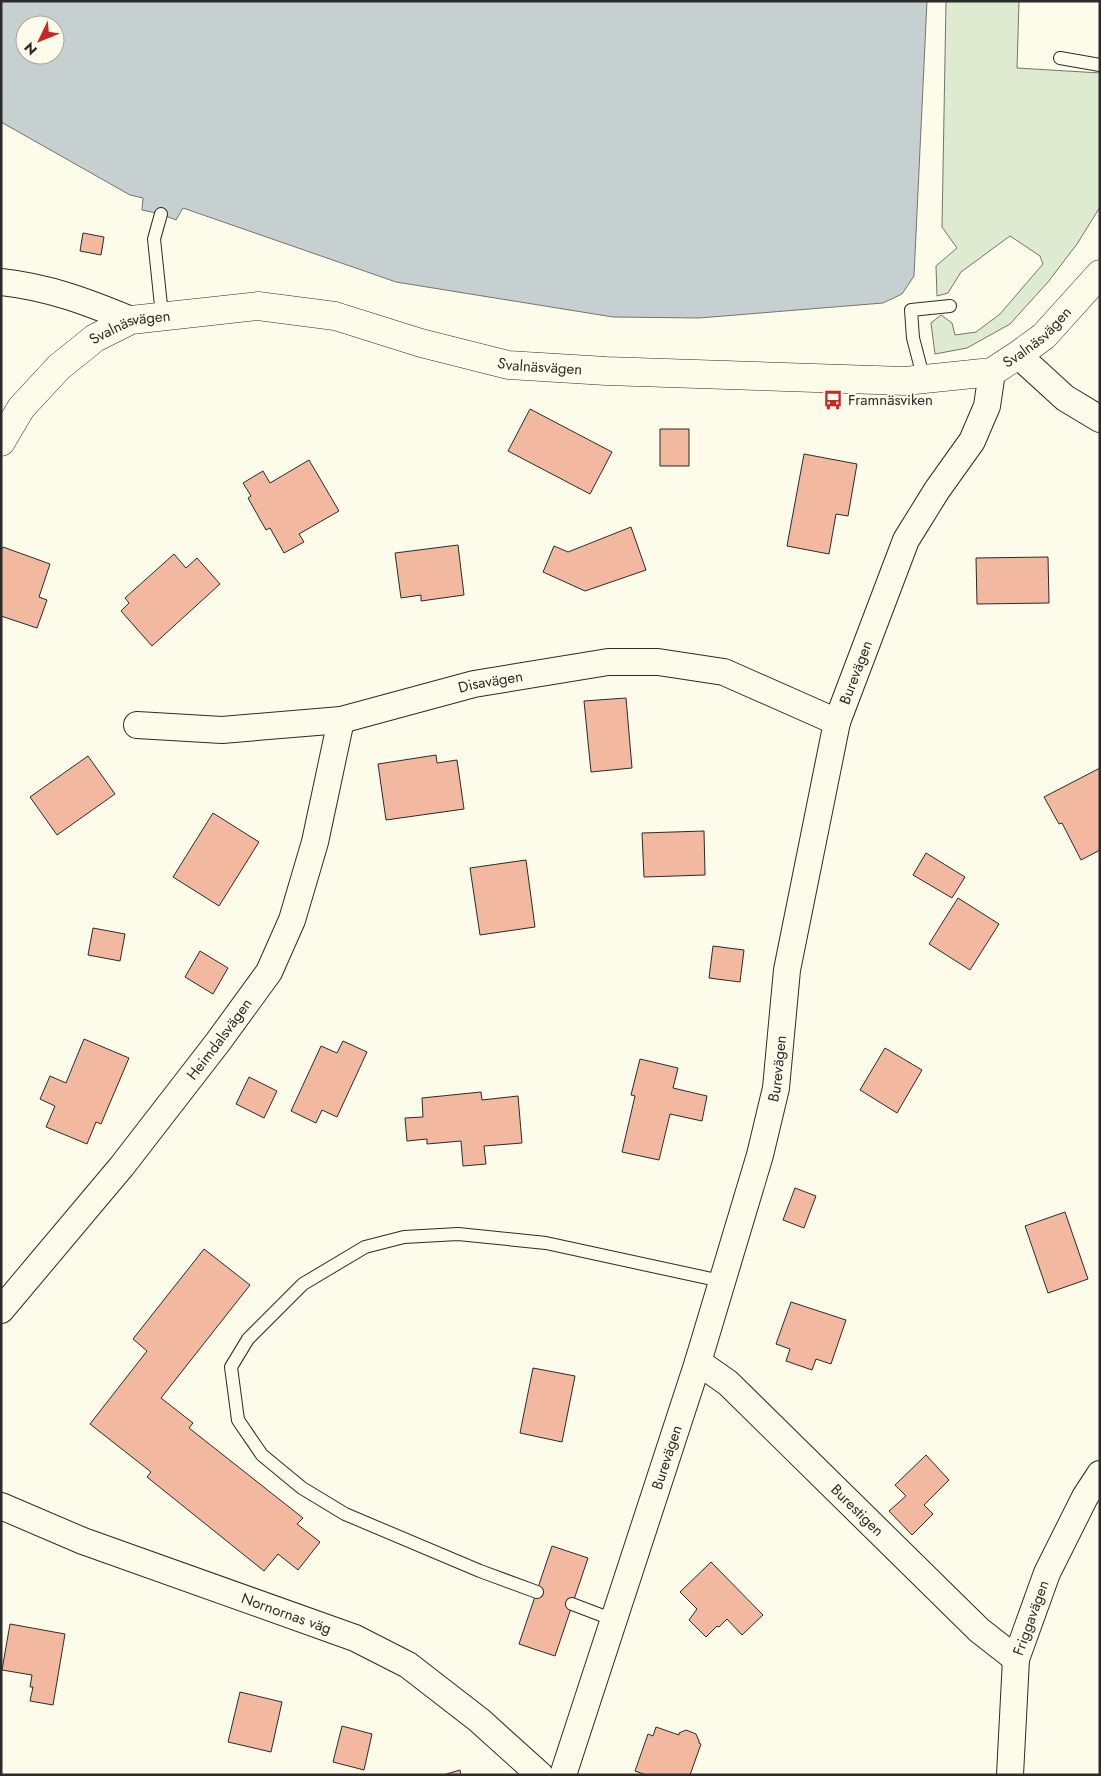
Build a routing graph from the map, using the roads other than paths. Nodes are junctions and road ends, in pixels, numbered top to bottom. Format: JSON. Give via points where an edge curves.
{"nodes":[{"id":1,"x":1060,"y":58,"type":"dead end"},
{"id":2,"x":1100,"y":65,"type":"edge"},
{"id":3,"x":161,"y":214,"type":"dead end"},
{"id":4,"x":1100,"y":274,"type":"edge"},
{"id":5,"x":1,"y":282,"type":"edge"},
{"id":6,"x":950,"y":306,"type":"dead end"},
{"id":7,"x":162,"y":315,"type":"junction"},
{"id":8,"x":131,"y":320,"type":"junction"},
{"id":9,"x":1018,"y":355,"type":"junction"},
{"id":10,"x":992,"y":372,"type":"junction"},
{"id":11,"x":924,"y":380,"type":"junction"},
{"id":12,"x":1100,"y":419,"type":"edge"},
{"id":13,"x":1,"y":442,"type":"edge"},
{"id":14,"x":342,"y":720,"type":"junction"},
{"id":15,"x":837,"y":722,"type":"junction"},
{"id":16,"x":137,"y":725,"type":"dead end"},
{"id":17,"x":722,"y":1281,"type":"junction"},
{"id":18,"x":1,"y":1310,"type":"edge"},
{"id":19,"x":698,"y":1362,"type":"junction"},
{"id":20,"x":1100,"y":1474,"type":"edge"},
{"id":21,"x":1,"y":1506,"type":"edge"},
{"id":22,"x":537,"y":1592,"type":"dead end"},
{"id":23,"x":572,"y":1604,"type":"dead end"},
{"id":24,"x":614,"y":1620,"type":"junction"},
{"id":25,"x":1016,"y":1659,"type":"junction"},
{"id":26,"x":540,"y":1775,"type":"edge"},
{"id":27,"x":562,"y":1775,"type":"edge"},
{"id":28,"x":1010,"y":1775,"type":"edge"}],
"edges":[{"from":1,"to":2,"type":"lane"},
{"from":3,"to":7,"type":"lane","via":[[154,239]]},
{"from":4,"to":9,"type":"street","name":"Svalnäsvägen","via":[[1044,336]]},
{"from":5,"to":8,"type":"street","via":[[79,299]]},
{"from":6,"to":11,"type":"lane","via":[[911,310],[913,338]]},
{"from":7,"to":8,"type":"street","name":"Svalnäsvägen"},
{"from":7,"to":11,"type":"street","name":"Svalnäsvägen","via":[[258,306],[335,316],[421,343],[508,365],[905,382]]},
{"from":8,"to":13,"type":"street","name":"Svalnäsvägen","via":[[95,338],[59,367],[21,408]]},
{"from":9,"to":10,"type":"street","name":"Svalnäsvägen"},
{"from":9,"to":12,"type":"street","via":[[1065,398]]},
{"from":10,"to":11,"type":"street","name":"Svalnäsvägen"},
{"from":10,"to":15,"type":"street","name":"Burevägen","via":[[988,406],[972,441],[906,540]]},
{"from":14,"to":15,"type":"street","name":"Disavägen","via":[[492,681],[608,662],[658,662],[724,672]]},
{"from":14,"to":16,"type":"street","name":"Disavägen","via":[[222,730]]},
{"from":14,"to":18,"type":"street","name":"Heimdalsvägen","via":[[315,842],[292,920],[269,972],[122,1166]]},
{"from":15,"to":17,"type":"street","name":"Burevägen","via":[[787,970],[776,1088],[760,1155]]},
{"from":17,"to":19,"type":"street","name":"Burevägen"},
{"from":17,"to":22,"type":"lane","via":[[546,1243],[458,1234],[404,1237],[365,1247],[304,1284],[248,1339],[231,1367],[238,1420],[262,1455],[302,1488],[345,1514]]},
{"from":19,"to":24,"type":"street","name":"Burevägen"},
{"from":19,"to":25,"type":"street","name":"Burestigen","via":[[728,1383],[979,1630]]},
{"from":20,"to":25,"type":"street","name":"Friggavägen","via":[[1085,1497],[1048,1573]]},
{"from":21,"to":26,"type":"street","name":"Nornornas väg","via":[[83,1541],[364,1643],[408,1665],[479,1720]]},
{"from":23,"to":24,"type":"lane"},
{"from":24,"to":27,"type":"street","name":"Burevägen"},
{"from":25,"to":28,"type":"street","name":"Friggavägen"}]}
